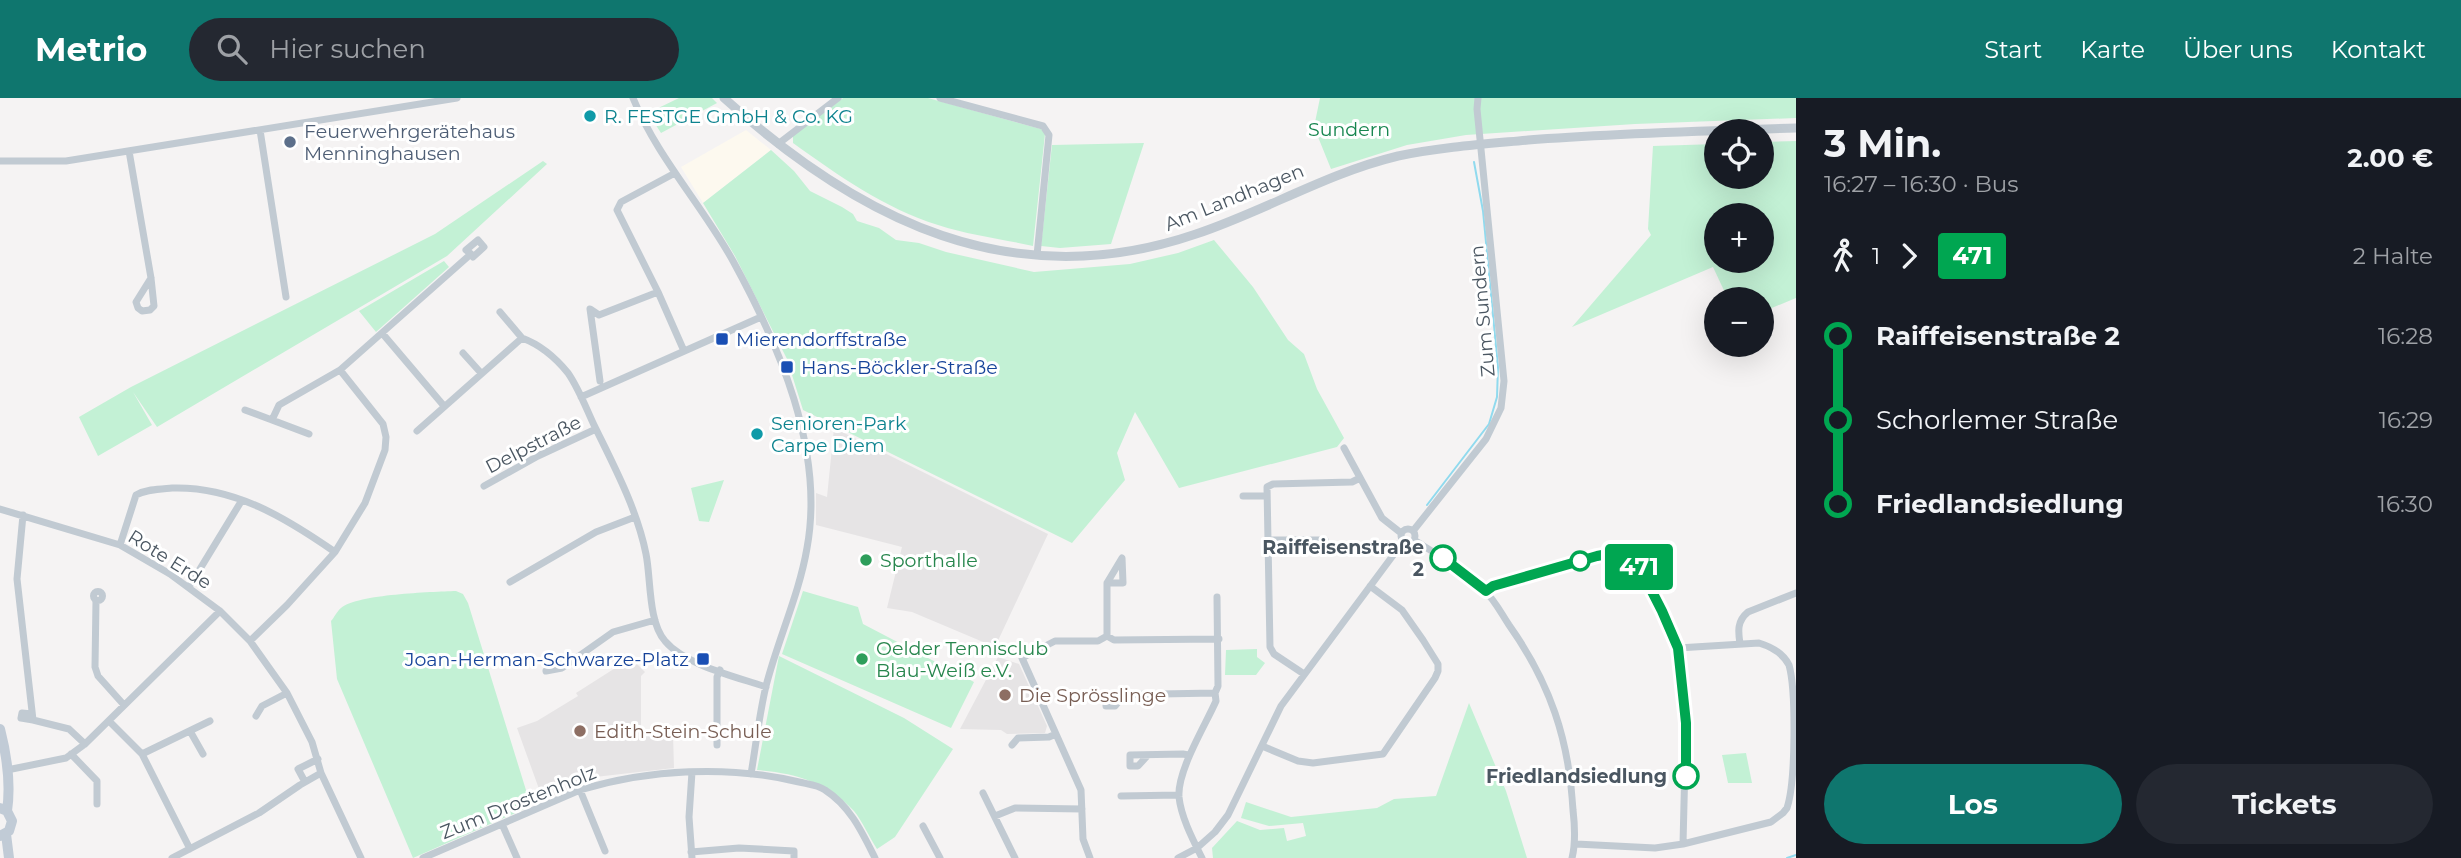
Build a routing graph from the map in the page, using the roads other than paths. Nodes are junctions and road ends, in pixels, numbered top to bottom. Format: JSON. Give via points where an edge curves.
{"nodes":[{"id":1,"x":395,"y":98,"type":"edge"},
{"id":2,"x":457,"y":98,"type":"edge"},
{"id":3,"x":633,"y":98,"type":"edge"},
{"id":4,"x":724,"y":98,"type":"edge"},
{"id":5,"x":838,"y":98,"type":"edge"},
{"id":6,"x":940,"y":98,"type":"edge"},
{"id":7,"x":1478,"y":98,"type":"edge"},
{"id":8,"x":396,"y":107,"type":"junction"},
{"id":9,"x":1796,"y":128,"type":"edge"},
{"id":10,"x":260,"y":130,"type":"junction"},
{"id":11,"x":778,"y":144,"type":"junction"},
{"id":12,"x":1482,"y":144,"type":"junction"},
{"id":13,"x":129,"y":151,"type":"junction"},
{"id":14,"x":0,"y":161,"type":"edge"},
{"id":15,"x":675,"y":173,"type":"junction"},
{"id":16,"x":471,"y":254,"type":"dead end"},
{"id":17,"x":1037,"y":255,"type":"junction"},
{"id":18,"x":151,"y":278,"type":"dead end"},
{"id":19,"x":658,"y":292,"type":"junction"},
{"id":20,"x":286,"y":297,"type":"dead end"},
{"id":21,"x":499,"y":313,"type":"dead end"},
{"id":22,"x":761,"y":317,"type":"junction"},
{"id":23,"x":382,"y":332,"type":"junction"},
{"id":24,"x":522,"y":338,"type":"junction"},
{"id":25,"x":684,"y":351,"type":"junction"},
{"id":26,"x":463,"y":353,"type":"dead end"},
{"id":27,"x":340,"y":370,"type":"junction"},
{"id":28,"x":481,"y":373,"type":"junction"},
{"id":29,"x":600,"y":381,"type":"dead end"},
{"id":30,"x":581,"y":397,"type":"junction"},
{"id":31,"x":443,"y":406,"type":"junction"},
{"id":32,"x":245,"y":410,"type":"dead end"},
{"id":33,"x":272,"y":420,"type":"junction"},
{"id":34,"x":596,"y":429,"type":"junction"},
{"id":35,"x":417,"y":431,"type":"dead end"},
{"id":36,"x":309,"y":434,"type":"dead end"},
{"id":37,"x":1344,"y":448,"type":"dead end"},
{"id":38,"x":1360,"y":478,"type":"junction"},
{"id":39,"x":484,"y":486,"type":"dead end"},
{"id":40,"x":1243,"y":496,"type":"dead end"},
{"id":41,"x":1267,"y":496,"type":"junction"},
{"id":42,"x":242,"y":500,"type":"junction"},
{"id":43,"x":0,"y":509,"type":"edge"},
{"id":44,"x":23,"y":515,"type":"junction"},
{"id":45,"x":635,"y":517,"type":"junction"},
{"id":46,"x":1413,"y":535,"type":"junction"},
{"id":47,"x":1402,"y":537,"type":"junction"},
{"id":48,"x":1268,"y":540,"type":"junction"},
{"id":49,"x":1325,"y":540,"type":"dead end"},
{"id":50,"x":120,"y":545,"type":"junction"},
{"id":51,"x":335,"y":552,"type":"junction"},
{"id":52,"x":510,"y":582,"type":"dead end"},
{"id":53,"x":1107,"y":583,"type":"dead end"},
{"id":54,"x":1370,"y":586,"type":"junction"},
{"id":55,"x":189,"y":587,"type":"junction"},
{"id":56,"x":1486,"y":591,"type":"junction"},
{"id":57,"x":1796,"y":593,"type":"edge"},
{"id":58,"x":1217,"y":597,"type":"dead end"},
{"id":59,"x":96,"y":600,"type":"dead end"},
{"id":60,"x":220,"y":611,"type":"junction"},
{"id":61,"x":655,"y":620,"type":"junction"},
{"id":62,"x":1107,"y":636,"type":"junction"},
{"id":63,"x":1219,"y":639,"type":"junction"},
{"id":64,"x":250,"y":641,"type":"junction"},
{"id":65,"x":1740,"y":644,"type":"junction"},
{"id":66,"x":1678,"y":648,"type":"junction"},
{"id":67,"x":546,"y":670,"type":"dead end"},
{"id":68,"x":720,"y":670,"type":"junction"},
{"id":69,"x":1304,"y":674,"type":"junction"},
{"id":70,"x":766,"y":687,"type":"junction"},
{"id":71,"x":287,"y":692,"type":"junction"},
{"id":72,"x":1215,"y":693,"type":"junction"},
{"id":73,"x":1124,"y":695,"type":"dead end"},
{"id":74,"x":124,"y":705,"type":"junction"},
{"id":75,"x":256,"y":716,"type":"dead end"},
{"id":76,"x":108,"y":721,"type":"junction"},
{"id":77,"x":209,"y":721,"type":"dead end"},
{"id":78,"x":0,"y":730,"type":"edge"},
{"id":79,"x":190,"y":731,"type":"junction"},
{"id":80,"x":1056,"y":734,"type":"junction"},
{"id":81,"x":1796,"y":740,"type":"edge"},
{"id":82,"x":85,"y":744,"type":"junction"},
{"id":83,"x":717,"y":745,"type":"dead end"},
{"id":84,"x":1012,"y":745,"type":"dead end"},
{"id":85,"x":1262,"y":746,"type":"junction"},
{"id":86,"x":71,"y":754,"type":"junction"},
{"id":87,"x":142,"y":754,"type":"junction"},
{"id":88,"x":203,"y":754,"type":"dead end"},
{"id":89,"x":1148,"y":755,"type":"dead end"},
{"id":90,"x":1188,"y":755,"type":"junction"},
{"id":91,"x":318,"y":759,"type":"junction"},
{"id":92,"x":7,"y":770,"type":"junction"},
{"id":93,"x":692,"y":772,"type":"junction"},
{"id":94,"x":321,"y":773,"type":"junction"},
{"id":95,"x":751,"y":775,"type":"junction"},
{"id":96,"x":305,"y":782,"type":"junction"},
{"id":97,"x":580,"y":790,"type":"junction"},
{"id":98,"x":983,"y":793,"type":"dead end"},
{"id":99,"x":1179,"y":795,"type":"junction"},
{"id":100,"x":1121,"y":796,"type":"dead end"},
{"id":101,"x":1793,"y":802,"type":"edge"},
{"id":102,"x":97,"y":804,"type":"dead end"},
{"id":103,"x":2,"y":808,"type":"edge"},
{"id":104,"x":1082,"y":809,"type":"junction"},
{"id":105,"x":995,"y":816,"type":"junction"},
{"id":106,"x":502,"y":824,"type":"junction"},
{"id":107,"x":923,"y":826,"type":"dead end"},
{"id":108,"x":2,"y":837,"type":"edge"},
{"id":109,"x":1576,"y":844,"type":"junction"},
{"id":110,"x":1683,"y":844,"type":"junction"},
{"id":111,"x":1197,"y":848,"type":"junction"},
{"id":112,"x":190,"y":849,"type":"junction"},
{"id":113,"x":606,"y":851,"type":"dead end"},
{"id":114,"x":692,"y":855,"type":"edge"},
{"id":115,"x":8,"y":858,"type":"edge"},
{"id":116,"x":172,"y":858,"type":"edge"},
{"id":117,"x":361,"y":858,"type":"edge"},
{"id":118,"x":423,"y":858,"type":"edge"},
{"id":119,"x":517,"y":858,"type":"edge"},
{"id":120,"x":794,"y":858,"type":"edge"},
{"id":121,"x":875,"y":858,"type":"edge"},
{"id":122,"x":940,"y":858,"type":"edge"},
{"id":123,"x":1015,"y":858,"type":"edge"},
{"id":124,"x":1090,"y":858,"type":"edge"},
{"id":125,"x":1178,"y":858,"type":"edge"},
{"id":126,"x":1202,"y":858,"type":"edge"},
{"id":127,"x":1572,"y":858,"type":"edge"}],
"edges":[{"from":1,"to":8,"type":"street"},
{"from":2,"to":8,"type":"street"},
{"from":3,"to":15,"type":"street"},
{"from":4,"to":11,"type":"street","name":"Am Landhagen"},
{"from":5,"to":11,"type":"street"},
{"from":6,"to":17,"type":"street","via":[[1043,126],[1049,135]]},
{"from":7,"to":12,"type":"street","name":"Zum Sundern"},
{"from":8,"to":10,"type":"street"},
{"from":9,"to":12,"type":"street","name":"Am Landhagen"},
{"from":10,"to":13,"type":"street"},
{"from":10,"to":20,"type":"street"},
{"from":11,"to":17,"type":"street","name":"Am Landhagen","via":[[879,211],[978,247]]},
{"from":12,"to":17,"type":"street","name":"Am Landhagen","via":[[1374,162],[1225,224],[1164,244],[1099,256]]},
{"from":12,"to":46,"type":"street","name":"Zum Sundern","via":[[1504,394],[1486,439]]},
{"from":13,"to":14,"type":"street","via":[[66,161]]},
{"from":13,"to":18,"type":"street"},
{"from":15,"to":19,"type":"street","via":[[621,202],[617,210]]},
{"from":15,"to":22,"type":"street","via":[[732,259]]},
{"from":16,"to":23,"type":"street"},
{"from":19,"to":25,"type":"street"},
{"from":19,"to":29,"type":"street","via":[[599,315],[590,309]]},
{"from":21,"to":24,"type":"street"},
{"from":22,"to":25,"type":"street"},
{"from":22,"to":70,"type":"street","via":[[805,438],[811,511],[799,584]]},
{"from":23,"to":27,"type":"street"},
{"from":23,"to":31,"type":"street"},
{"from":24,"to":28,"type":"street"},
{"from":24,"to":30,"type":"street","via":[[540,345],[568,374]]},
{"from":25,"to":30,"type":"street"},
{"from":26,"to":28,"type":"street"},
{"from":27,"to":33,"type":"street","via":[[278,405]]},
{"from":27,"to":51,"type":"street","via":[[383,424],[386,437],[365,503]]},
{"from":28,"to":31,"type":"street"},
{"from":30,"to":34,"type":"street"},
{"from":31,"to":35,"type":"street"},
{"from":32,"to":33,"type":"street"},
{"from":33,"to":36,"type":"street"},
{"from":34,"to":39,"type":"street","name":"Delpstraße"},
{"from":34,"to":45,"type":"street"},
{"from":37,"to":38,"type":"street"},
{"from":38,"to":41,"type":"street","via":[[1273,484],[1267,487]]},
{"from":38,"to":47,"type":"street","via":[[1382,518]]},
{"from":40,"to":41,"type":"street"},
{"from":41,"to":48,"type":"street"},
{"from":42,"to":50,"type":"street","via":[[193,489],[141,492],[136,495]]},
{"from":42,"to":51,"type":"street","via":[[299,527]]},
{"from":42,"to":55,"type":"street"},
{"from":43,"to":44,"type":"street","name":"Rote Erde"},
{"from":44,"to":50,"type":"street","name":"Rote Erde"},
{"from":44,"to":82,"type":"street","via":[[17,579],[32,717],[69,729]]},
{"from":45,"to":52,"type":"street","via":[[596,532]]},
{"from":45,"to":61,"type":"street","via":[[646,553]]},
{"from":46,"to":47,"type":"street","via":[[1405,530]]},
{"from":46,"to":56,"type":"street"},
{"from":47,"to":54,"type":"street"},
{"from":48,"to":49,"type":"street"},
{"from":48,"to":69,"type":"street","via":[[1270,647]]},
{"from":50,"to":55,"type":"street","name":"Rote Erde"},
{"from":51,"to":64,"type":"street"},
{"from":53,"to":62,"type":"street"},
{"from":54,"to":69,"type":"street"},
{"from":54,"to":85,"type":"street","via":[[1402,610],[1438,664],[1435,678],[1383,754],[1313,763]]},
{"from":55,"to":60,"type":"street","name":"Rote Erde"},
{"from":56,"to":66,"type":"street","via":[[1597,556],[1622,555],[1641,570]]},
{"from":56,"to":109,"type":"street","via":[[1549,693],[1571,776]]},
{"from":57,"to":65,"type":"street","via":[[1743,616]]},
{"from":58,"to":63,"type":"street"},
{"from":59,"to":74,"type":"street","via":[[95,667]]},
{"from":60,"to":64,"type":"street","name":"Rote Erde"},
{"from":60,"to":74,"type":"street"},
{"from":61,"to":67,"type":"street","via":[[613,632],[562,667]]},
{"from":61,"to":68,"type":"street","via":[[660,636],[676,652]]},
{"from":62,"to":63,"type":"street","via":[[1114,640]]},
{"from":62,"to":80,"type":"street","via":[[1098,641],[1055,641],[1021,657]]},
{"from":63,"to":72,"type":"street"},
{"from":64,"to":71,"type":"street","name":"Rote Erde"},
{"from":65,"to":66,"type":"street"},
{"from":65,"to":81,"type":"street","via":[[1770,646],[1789,666]]},
{"from":66,"to":110,"type":"street","via":[[1686,723]]},
{"from":68,"to":70,"type":"street"},
{"from":68,"to":83,"type":"street"},
{"from":69,"to":85,"type":"street","via":[[1281,706]]},
{"from":70,"to":95,"type":"street"},
{"from":71,"to":75,"type":"street","via":[[262,706]]},
{"from":71,"to":91,"type":"street","name":"Rote Erde"},
{"from":72,"to":73,"type":"street"},
{"from":72,"to":90,"type":"street","via":[[1216,701]]},
{"from":74,"to":76,"type":"street"},
{"from":76,"to":82,"type":"street"},
{"from":76,"to":87,"type":"street"},
{"from":77,"to":79,"type":"street"},
{"from":78,"to":92,"type":"main road"},
{"from":79,"to":87,"type":"street"},
{"from":79,"to":88,"type":"street"},
{"from":80,"to":84,"type":"street","via":[[1018,738]]},
{"from":80,"to":104,"type":"street","via":[[1081,790]]},
{"from":81,"to":101,"type":"street"},
{"from":82,"to":86,"type":"street"},
{"from":85,"to":111,"type":"street","via":[[1228,815]]},
{"from":86,"to":92,"type":"street"},
{"from":86,"to":102,"type":"street","via":[[97,781]]},
{"from":87,"to":112,"type":"street"},
{"from":89,"to":90,"type":"street"},
{"from":90,"to":99,"type":"street"},
{"from":91,"to":94,"type":"street","name":"Rote Erde"},
{"from":91,"to":96,"type":"street","via":[[298,769]]},
{"from":92,"to":103,"type":"main road","via":[[9,792]]},
{"from":93,"to":95,"type":"street","name":"Zum Drostenholz"},
{"from":93,"to":97,"type":"street","name":"Zum Drostenholz"},
{"from":93,"to":114,"type":"street"},
{"from":94,"to":96,"type":"street"},
{"from":94,"to":117,"type":"street","name":"Rote Erde"},
{"from":95,"to":121,"type":"street","name":"Zum Drostenholz","via":[[823,788],[853,815]]},
{"from":96,"to":112,"type":"street","via":[[260,813]]},
{"from":97,"to":106,"type":"street","name":"Zum Drostenholz"},
{"from":97,"to":113,"type":"street"},
{"from":98,"to":105,"type":"street"},
{"from":99,"to":100,"type":"street"},
{"from":99,"to":111,"type":"street"},
{"from":101,"to":110,"type":"street","via":[[1771,822]]},
{"from":103,"to":108,"type":"main road","via":[[12,821]]},
{"from":104,"to":105,"type":"street","via":[[1015,808]]},
{"from":104,"to":124,"type":"street","via":[[1083,839]]},
{"from":105,"to":123,"type":"street"},
{"from":106,"to":118,"type":"street","name":"Zum Drostenholz"},
{"from":106,"to":119,"type":"street"},
{"from":107,"to":122,"type":"street"},
{"from":108,"to":115,"type":"main road"},
{"from":109,"to":110,"type":"street","via":[[1629,848]]},
{"from":109,"to":127,"type":"street"},
{"from":111,"to":125,"type":"street"},
{"from":111,"to":126,"type":"street"},
{"from":112,"to":116,"type":"street"},
{"from":114,"to":120,"type":"street","via":[[739,848],[794,851]]}]}
